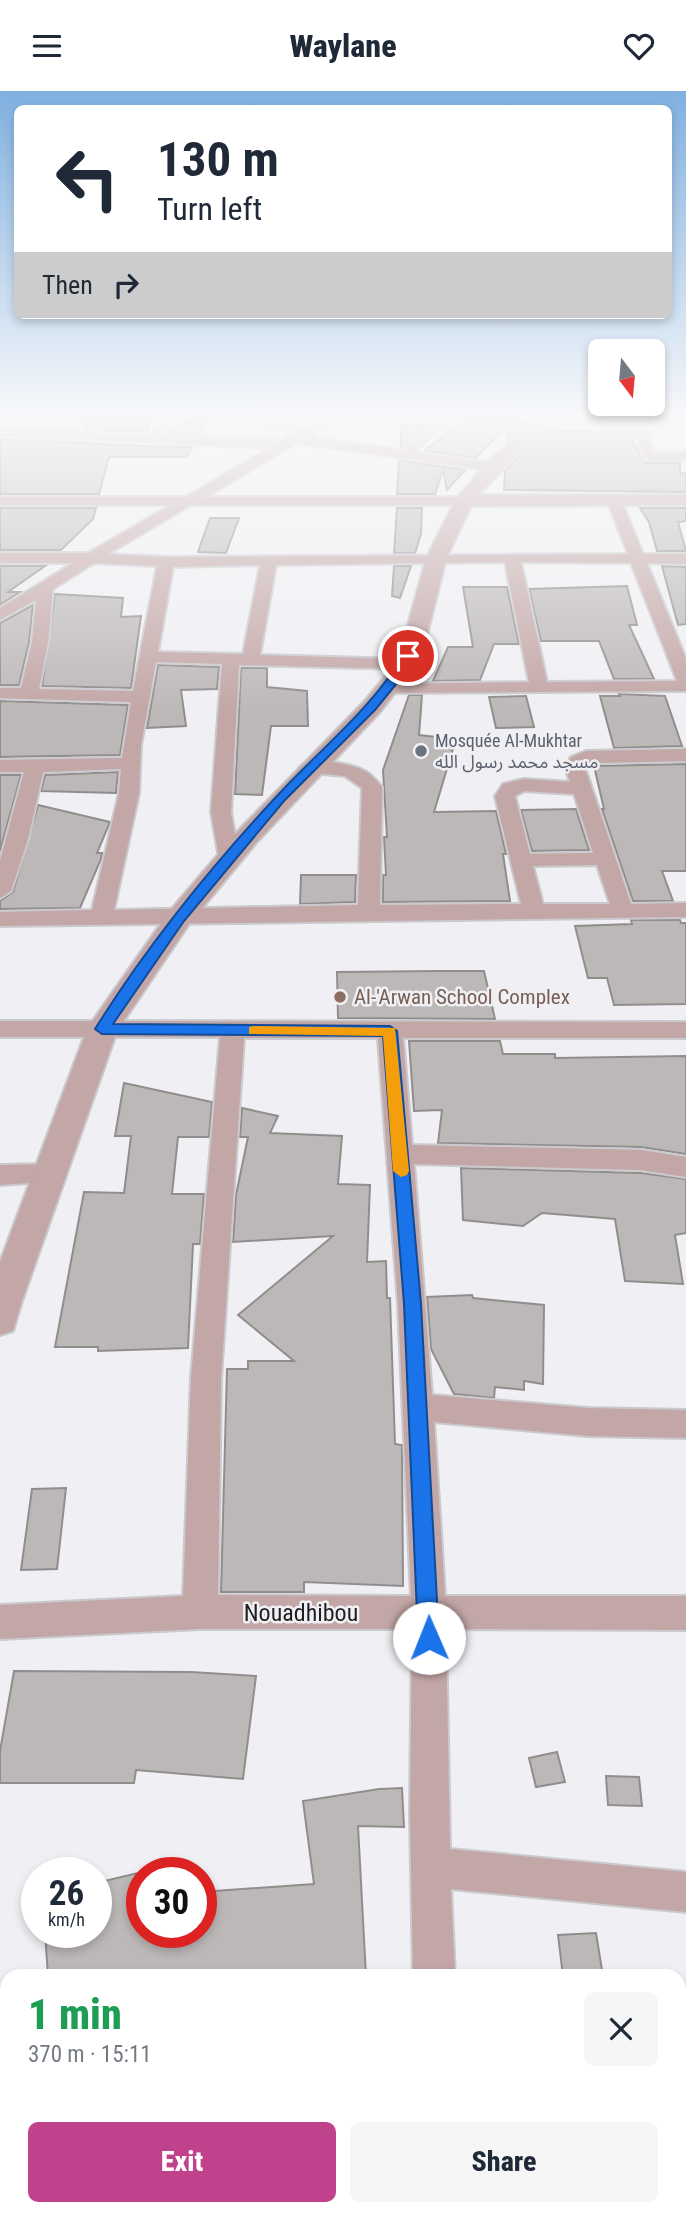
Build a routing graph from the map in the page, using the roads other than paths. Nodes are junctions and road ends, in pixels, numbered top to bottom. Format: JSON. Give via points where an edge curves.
{"nodes":[{"id":1,"x":167,"y":515,"type":"edge"},
{"id":2,"x":457,"y":515,"type":"edge"},
{"id":3,"x":620,"y":515,"type":"edge"},
{"id":4,"x":512,"y":557,"type":"junction"},
{"id":5,"x":0,"y":558,"type":"edge"},
{"id":6,"x":91,"y":558,"type":"junction"},
{"id":7,"x":436,"y":559,"type":"junction"},
{"id":8,"x":637,"y":559,"type":"junction"},
{"id":9,"x":686,"y":559,"type":"edge"},
{"id":10,"x":269,"y":560,"type":"junction"},
{"id":11,"x":166,"y":562,"type":"junction"},
{"id":12,"x":44,"y":588,"type":"junction"},
{"id":13,"x":0,"y":615,"type":"edge"},
{"id":14,"x":149,"y":657,"type":"junction"},
{"id":15,"x":231,"y":658,"type":"junction"},
{"id":16,"x":251,"y":659,"type":"junction"},
{"id":17,"x":682,"y":661,"type":"edge"},
{"id":18,"x":404,"y":664,"type":"junction"},
{"id":19,"x":686,"y":681,"type":"edge"},
{"id":20,"x":686,"y":687,"type":"edge"},
{"id":21,"x":539,"y":688,"type":"junction"},
{"id":22,"x":386,"y":689,"type":"junction"},
{"id":23,"x":0,"y":693,"type":"edge"},
{"id":24,"x":29,"y":694,"type":"junction"},
{"id":25,"x":140,"y":697,"type":"junction"},
{"id":26,"x":686,"y":755,"type":"edge"},
{"id":27,"x":131,"y":763,"type":"junction"},
{"id":28,"x":0,"y":766,"type":"edge"},
{"id":29,"x":35,"y":767,"type":"junction"},
{"id":30,"x":309,"y":768,"type":"junction"},
{"id":31,"x":581,"y":788,"type":"junction"},
{"id":32,"x":229,"y":858,"type":"junction"},
{"id":33,"x":605,"y":859,"type":"junction"},
{"id":34,"x":521,"y":860,"type":"junction"},
{"id":35,"x":0,"y":891,"type":"edge"},
{"id":36,"x":533,"y":909,"type":"junction"},
{"id":37,"x":686,"y":910,"type":"edge"},
{"id":38,"x":623,"y":911,"type":"junction"},
{"id":39,"x":369,"y":912,"type":"junction"},
{"id":40,"x":101,"y":918,"type":"junction"},
{"id":41,"x":179,"y":918,"type":"junction"},
{"id":42,"x":0,"y":919,"type":"edge"},
{"id":43,"x":0,"y":1029,"type":"edge"},
{"id":44,"x":102,"y":1029,"type":"junction"},
{"id":45,"x":233,"y":1030,"type":"junction"},
{"id":46,"x":686,"y":1030,"type":"edge"},
{"id":47,"x":390,"y":1031,"type":"junction"},
{"id":48,"x":400,"y":1154,"type":"junction"},
{"id":49,"x":686,"y":1167,"type":"edge"},
{"id":50,"x":49,"y":1174,"type":"junction"},
{"id":51,"x":0,"y":1175,"type":"edge"},
{"id":52,"x":0,"y":1320,"type":"edge"},
{"id":53,"x":418,"y":1407,"type":"junction"},
{"id":54,"x":686,"y":1424,"type":"edge"},
{"id":55,"x":200,"y":1612,"type":"junction"},
{"id":56,"x":429,"y":1613,"type":"junction"},
{"id":57,"x":686,"y":1613,"type":"edge"},
{"id":58,"x":0,"y":1622,"type":"edge"},
{"id":59,"x":431,"y":1867,"type":"junction"},
{"id":60,"x":686,"y":1892,"type":"edge"},
{"id":61,"x":435,"y":1969,"type":"edge"}],
"edges":[{"from":1,"to":6,"type":"street"},
{"from":2,"to":7,"type":"street"},
{"from":3,"to":8,"type":"street"},
{"from":4,"to":7,"type":"street"},
{"from":4,"to":8,"type":"street"},
{"from":4,"to":21,"type":"street"},
{"from":5,"to":6,"type":"street"},
{"from":6,"to":11,"type":"street"},
{"from":6,"to":12,"type":"street"},
{"from":7,"to":10,"type":"street"},
{"from":7,"to":18,"type":"street","via":[[419,628]]},
{"from":8,"to":9,"type":"street"},
{"from":8,"to":17,"type":"street"},
{"from":10,"to":11,"type":"street"},
{"from":10,"to":16,"type":"street"},
{"from":11,"to":14,"type":"street"},
{"from":12,"to":13,"type":"street"},
{"from":12,"to":24,"type":"street","via":[[40,642]]},
{"from":14,"to":15,"type":"street"},
{"from":14,"to":25,"type":"street"},
{"from":15,"to":16,"type":"street"},
{"from":15,"to":32,"type":"street","via":[[220,812]]},
{"from":16,"to":18,"type":"street"},
{"from":17,"to":19,"type":"street"},
{"from":18,"to":22,"type":"street"},
{"from":20,"to":21,"type":"street"},
{"from":21,"to":22,"type":"street"},
{"from":22,"to":30,"type":"street"},
{"from":23,"to":24,"type":"street"},
{"from":24,"to":25,"type":"street"},
{"from":25,"to":27,"type":"street"},
{"from":26,"to":31,"type":"street","via":[[586,757],[575,768]]},
{"from":27,"to":29,"type":"street"},
{"from":27,"to":40,"type":"street","via":[[129,793]]},
{"from":28,"to":29,"type":"street"},
{"from":29,"to":35,"type":"street"},
{"from":30,"to":32,"type":"street"},
{"from":30,"to":39,"type":"street","via":[[356,771],[372,787]]},
{"from":31,"to":33,"type":"street"},
{"from":31,"to":34,"type":"street","via":[[510,788],[505,796]]},
{"from":32,"to":41,"type":"street"},
{"from":33,"to":34,"type":"street"},
{"from":33,"to":38,"type":"street"},
{"from":34,"to":36,"type":"street"},
{"from":36,"to":38,"type":"street"},
{"from":36,"to":39,"type":"street"},
{"from":37,"to":38,"type":"street"},
{"from":39,"to":41,"type":"street"},
{"from":40,"to":41,"type":"street"},
{"from":40,"to":42,"type":"street"},
{"from":41,"to":44,"type":"street"},
{"from":43,"to":44,"type":"street"},
{"from":44,"to":45,"type":"street"},
{"from":44,"to":50,"type":"street"},
{"from":45,"to":47,"type":"street"},
{"from":45,"to":55,"type":"street","via":[[206,1378]]},
{"from":46,"to":47,"type":"street"},
{"from":47,"to":48,"type":"street"},
{"from":48,"to":49,"type":"street","via":[[641,1160]]},
{"from":48,"to":53,"type":"street"},
{"from":50,"to":51,"type":"street"},
{"from":50,"to":52,"type":"street"},
{"from":53,"to":54,"type":"street","via":[[587,1422]]},
{"from":53,"to":56,"type":"street"},
{"from":55,"to":56,"type":"street","name":"Nouadhibou"},
{"from":55,"to":58,"type":"street","name":"Nouadhibou"},
{"from":56,"to":57,"type":"street","name":"Nouadhibou"},
{"from":56,"to":59,"type":"street"},
{"from":59,"to":60,"type":"street"},
{"from":59,"to":61,"type":"street"}]}
